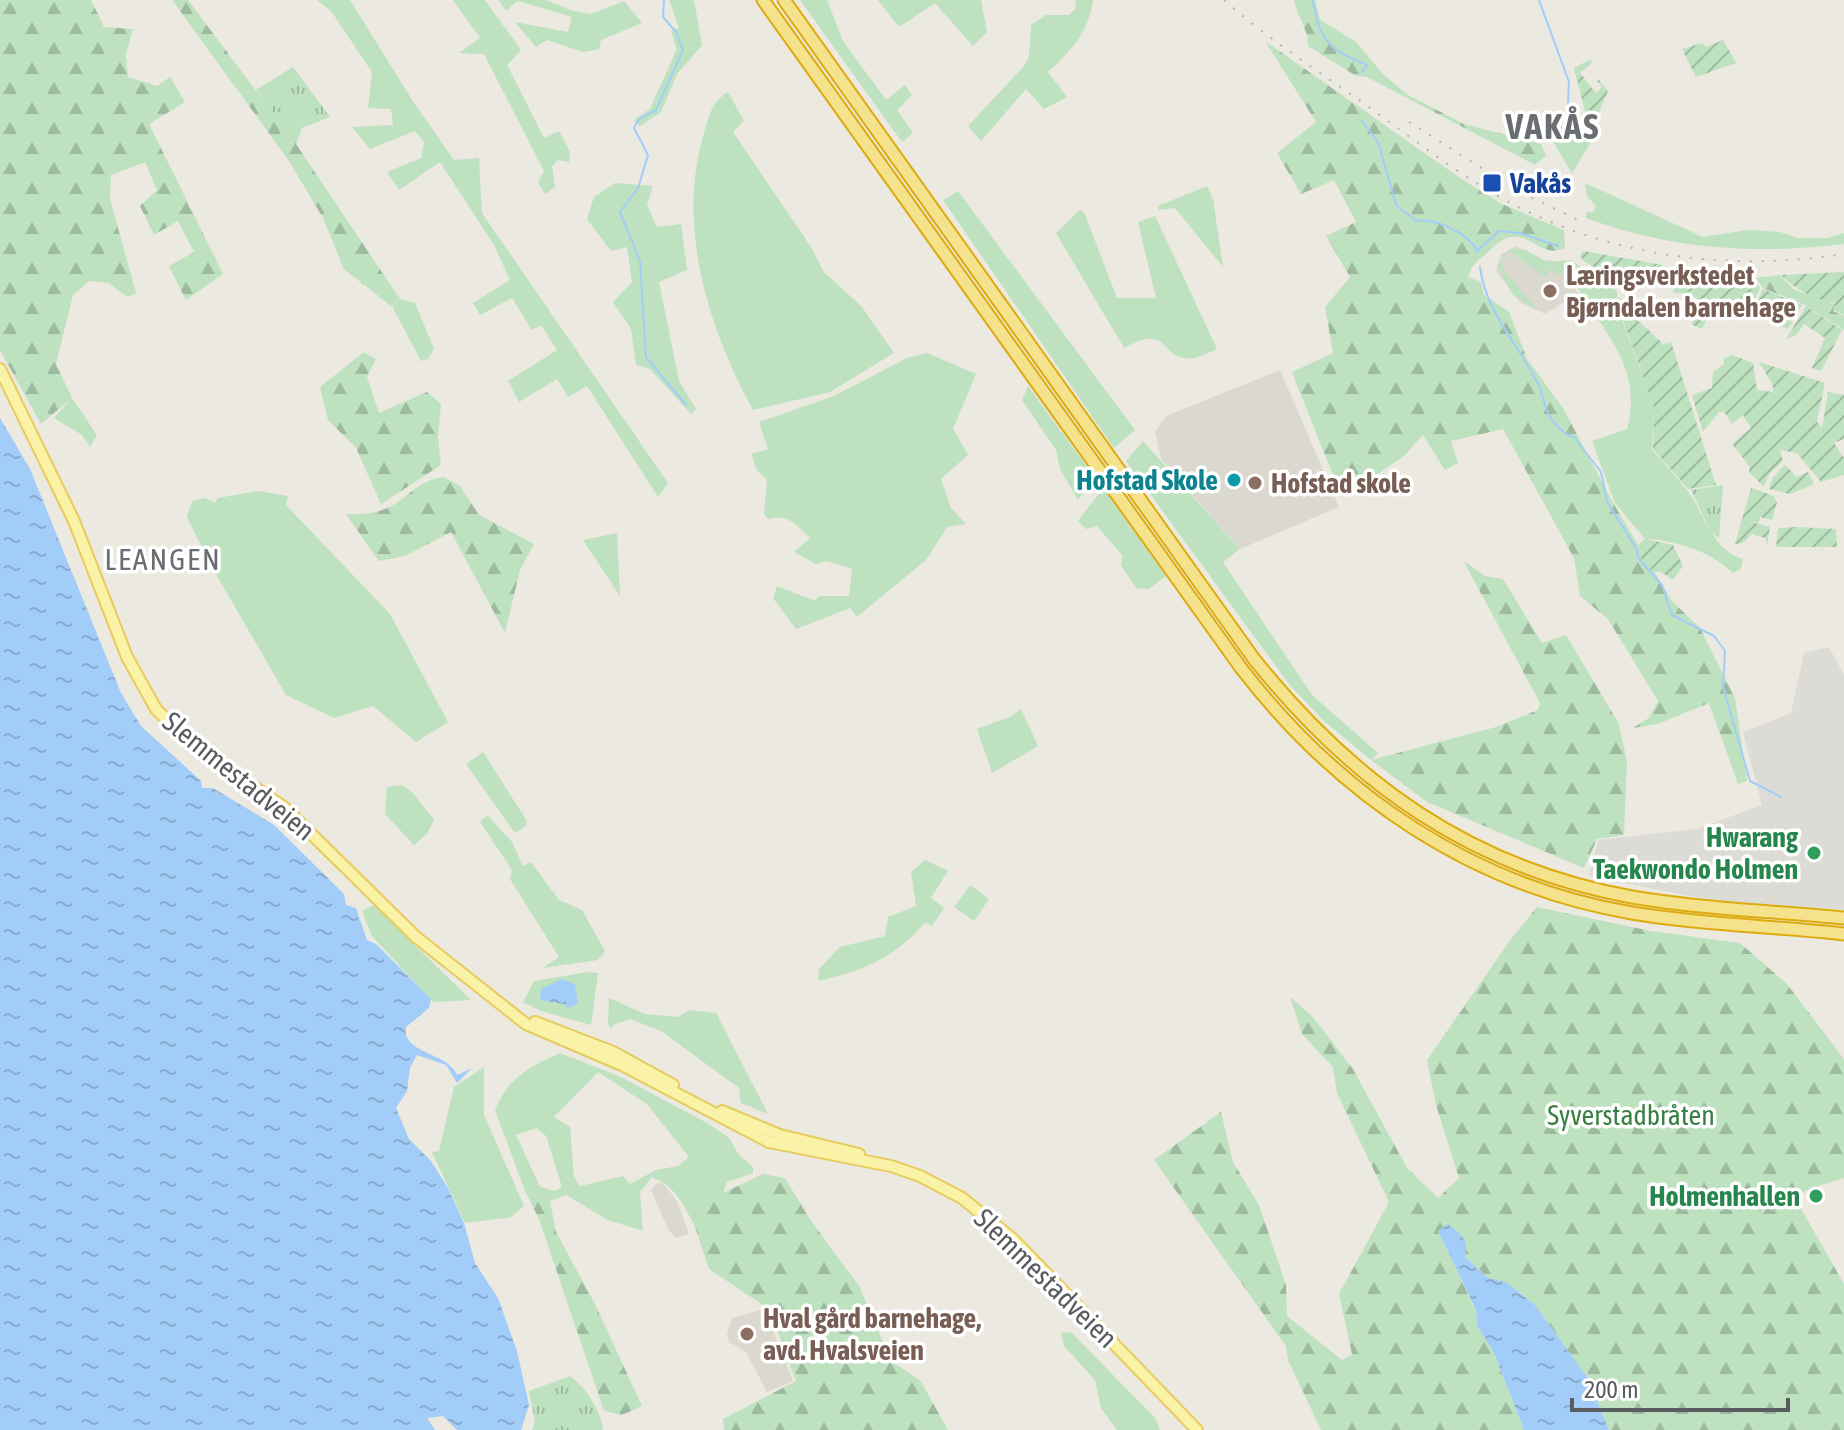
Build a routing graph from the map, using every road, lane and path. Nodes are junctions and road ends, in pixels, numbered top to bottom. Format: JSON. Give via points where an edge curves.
{"nodes":[{"id":1,"x":763,"y":0,"type":"edge"},
{"id":2,"x":784,"y":0,"type":"edge"},
{"id":3,"x":0,"y":369,"type":"edge"},
{"id":4,"x":1844,"y":918,"type":"edge"},
{"id":5,"x":1844,"y":934,"type":"edge"},
{"id":6,"x":1197,"y":1430,"type":"edge"}],
"edges":[{"from":1,"to":5,"type":"highway","via":[[1241,668],[1344,779],[1447,849],[1560,896],[1663,918]]},
{"from":2,"to":4,"type":"highway","via":[[1254,659],[1352,765],[1453,834],[1532,871],[1689,905]]},
{"from":3,"to":6,"type":"main road","name":"Slemmestadveien","via":[[74,521],[127,657],[156,709],[190,743],[292,814],[416,937],[491,998],[642,1065],[751,1124],[906,1170],[994,1222]]}]}
